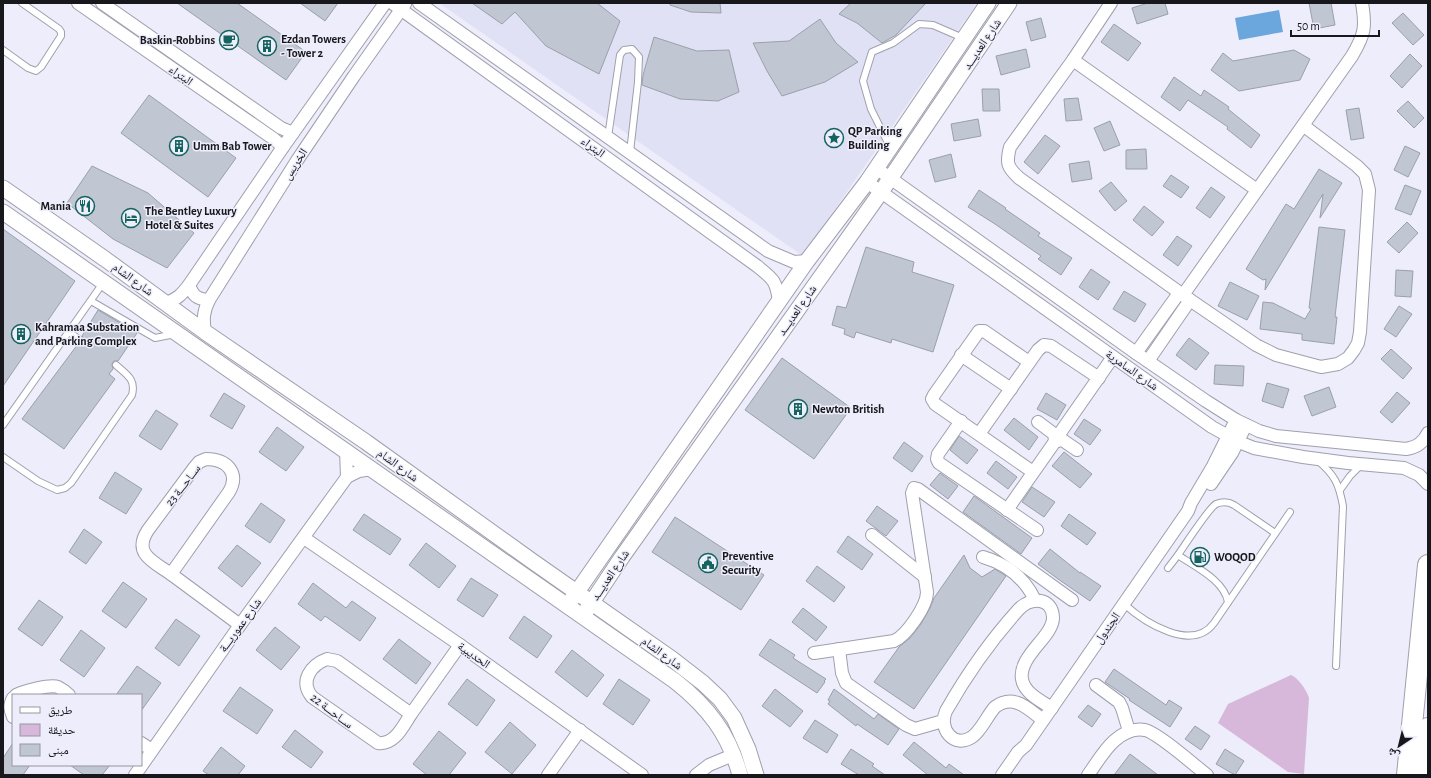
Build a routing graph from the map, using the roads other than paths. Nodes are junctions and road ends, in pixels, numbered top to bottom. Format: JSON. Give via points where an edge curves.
{"nodes":[{"id":1,"x":22,"y":3,"type":"edge"},
{"id":2,"x":78,"y":3,"type":"edge"},
{"id":3,"x":102,"y":3,"type":"edge"},
{"id":4,"x":385,"y":3,"type":"edge"},
{"id":5,"x":419,"y":3,"type":"edge"},
{"id":6,"x":988,"y":3,"type":"edge"},
{"id":7,"x":1009,"y":3,"type":"edge"},
{"id":8,"x":1111,"y":3,"type":"edge"},
{"id":9,"x":1362,"y":3,"type":"edge"},
{"id":10,"x":400,"y":5,"type":"edge"},
{"id":11,"x":963,"y":38,"type":"junction"},
{"id":12,"x":3,"y":50,"type":"edge"},
{"id":13,"x":1073,"y":60,"type":"junction"},
{"id":14,"x":1304,"y":126,"type":"junction"},
{"id":15,"x":293,"y":133,"type":"junction"},
{"id":16,"x":608,"y":137,"type":"junction"},
{"id":17,"x":283,"y":147,"type":"junction"},
{"id":18,"x":890,"y":147,"type":"junction"},
{"id":19,"x":630,"y":152,"type":"junction"},
{"id":20,"x":876,"y":168,"type":"junction"},
{"id":21,"x":890,"y":178,"type":"junction"},
{"id":22,"x":867,"y":182,"type":"junction"},
{"id":23,"x":3,"y":188,"type":"edge"},
{"id":24,"x":1257,"y":190,"type":"junction"},
{"id":25,"x":881,"y":192,"type":"junction"},
{"id":26,"x":3,"y":212,"type":"edge"},
{"id":27,"x":807,"y":261,"type":"junction"},
{"id":28,"x":104,"y":282,"type":"junction"},
{"id":29,"x":189,"y":285,"type":"junction"},
{"id":30,"x":1184,"y":296,"type":"junction"},
{"id":31,"x":209,"y":300,"type":"junction"},
{"id":32,"x":91,"y":301,"type":"junction"},
{"id":33,"x":779,"y":302,"type":"junction"},
{"id":34,"x":165,"y":303,"type":"junction"},
{"id":35,"x":69,"y":332,"type":"junction"},
{"id":36,"x":205,"y":332,"type":"junction"},
{"id":37,"x":180,"y":335,"type":"junction"},
{"id":38,"x":80,"y":340,"type":"dead end"},
{"id":39,"x":1136,"y":353,"type":"junction"},
{"id":40,"x":962,"y":355,"type":"junction"},
{"id":41,"x":1113,"y":357,"type":"junction"},
{"id":42,"x":1148,"y":361,"type":"junction"},
{"id":43,"x":1029,"y":362,"type":"junction"},
{"id":44,"x":116,"y":365,"type":"dead end"},
{"id":45,"x":1099,"y":378,"type":"junction"},
{"id":46,"x":1011,"y":389,"type":"junction"},
{"id":47,"x":961,"y":422,"type":"junction"},
{"id":48,"x":1038,"y":422,"type":"dead end"},
{"id":49,"x":1241,"y":422,"type":"junction"},
{"id":50,"x":3,"y":425,"type":"edge"},
{"id":51,"x":1428,"y":432,"type":"edge"},
{"id":52,"x":979,"y":434,"type":"junction"},
{"id":53,"x":1058,"y":437,"type":"junction"},
{"id":54,"x":1233,"y":439,"type":"junction"},
{"id":55,"x":346,"y":450,"type":"junction"},
{"id":56,"x":1077,"y":450,"type":"dead end"},
{"id":57,"x":3,"y":457,"type":"edge"},
{"id":58,"x":1315,"y":458,"type":"junction"},
{"id":59,"x":1362,"y":465,"type":"junction"},
{"id":60,"x":372,"y":469,"type":"junction"},
{"id":61,"x":1033,"y":472,"type":"junction"},
{"id":62,"x":347,"y":477,"type":"junction"},
{"id":63,"x":1428,"y":484,"type":"edge"},
{"id":64,"x":1340,"y":490,"type":"junction"},
{"id":65,"x":1007,"y":510,"type":"junction"},
{"id":66,"x":1290,"y":512,"type":"dead end"},
{"id":67,"x":1037,"y":530,"type":"dead end"},
{"id":68,"x":1275,"y":533,"type":"junction"},
{"id":69,"x":872,"y":536,"type":"dead end"},
{"id":70,"x":304,"y":538,"type":"junction"},
{"id":71,"x":1178,"y":555,"type":"junction"},
{"id":72,"x":982,"y":557,"type":"dead end"},
{"id":73,"x":1428,"y":565,"type":"edge"},
{"id":74,"x":1168,"y":568,"type":"dead end"},
{"id":75,"x":171,"y":574,"type":"junction"},
{"id":76,"x":925,"y":577,"type":"junction"},
{"id":77,"x":577,"y":592,"type":"junction"},
{"id":78,"x":1035,"y":600,"type":"junction"},
{"id":79,"x":1072,"y":600,"type":"dead end"},
{"id":80,"x":1228,"y":602,"type":"junction"},
{"id":81,"x":592,"y":603,"type":"junction"},
{"id":82,"x":1124,"y":604,"type":"junction"},
{"id":83,"x":567,"y":605,"type":"junction"},
{"id":84,"x":583,"y":616,"type":"junction"},
{"id":85,"x":240,"y":625,"type":"junction"},
{"id":86,"x":460,"y":645,"type":"junction"},
{"id":87,"x":838,"y":649,"type":"junction"},
{"id":88,"x":814,"y":653,"type":"dead end"},
{"id":89,"x":1336,"y":666,"type":"dead end"},
{"id":90,"x":1096,"y":685,"type":"dead end"},
{"id":91,"x":18,"y":694,"type":"edge"},
{"id":92,"x":68,"y":694,"type":"edge"},
{"id":93,"x":12,"y":700,"type":"edge"},
{"id":94,"x":1052,"y":708,"type":"junction"},
{"id":95,"x":12,"y":714,"type":"edge"},
{"id":96,"x":411,"y":714,"type":"junction"},
{"id":97,"x":1043,"y":720,"type":"junction"},
{"id":98,"x":943,"y":721,"type":"junction"},
{"id":99,"x":1428,"y":728,"type":"edge"},
{"id":100,"x":580,"y":730,"type":"junction"},
{"id":101,"x":1129,"y":731,"type":"junction"},
{"id":102,"x":142,"y":744,"type":"edge"},
{"id":103,"x":1026,"y":745,"type":"junction"},
{"id":104,"x":152,"y":750,"type":"junction"},
{"id":105,"x":733,"y":755,"type":"junction"},
{"id":106,"x":142,"y":765,"type":"edge"},
{"id":107,"x":141,"y":766,"type":"edge"},
{"id":108,"x":135,"y":775,"type":"edge"},
{"id":109,"x":548,"y":775,"type":"edge"},
{"id":110,"x":642,"y":775,"type":"edge"},
{"id":111,"x":696,"y":775,"type":"edge"},
{"id":112,"x":740,"y":775,"type":"edge"},
{"id":113,"x":756,"y":775,"type":"edge"},
{"id":114,"x":1002,"y":775,"type":"edge"},
{"id":115,"x":1010,"y":775,"type":"edge"},
{"id":116,"x":1088,"y":775,"type":"edge"},
{"id":117,"x":1207,"y":775,"type":"edge"},
{"id":118,"x":1407,"y":775,"type":"edge"},
{"id":119,"x":1423,"y":775,"type":"edge"}],
"edges":[{"from":1,"to":12,"type":"lane","via":[[59,29],[61,36],[36,71]]},
{"from":2,"to":17,"type":"street","name":"البتراء"},
{"from":3,"to":15,"type":"street","name":"البتراء","via":[[281,128]]},
{"from":4,"to":15,"type":"street","name":"الخريس"},
{"from":5,"to":16,"type":"street","name":"البتراء"},
{"from":6,"to":11,"type":"street","name":"شارع العديـــد"},
{"from":7,"to":21,"type":"street","name":"شارع العديـــد"},
{"from":8,"to":13,"type":"street"},
{"from":9,"to":14,"type":"street","via":[[1364,34]]},
{"from":10,"to":31,"type":"street","name":"الخريس"},
{"from":10,"to":33,"type":"street","name":"البتراء","via":[[757,266],[773,280],[778,290]]},
{"from":11,"to":18,"type":"street","name":"شارع العديـــد"},
{"from":11,"to":18,"type":"lane","via":[[933,25],[919,24],[893,43],[872,52],[863,81],[871,109]]},
{"from":13,"to":24,"type":"street"},
{"from":13,"to":30,"type":"street","via":[[1010,147],[1007,159],[1010,169]]},
{"from":14,"to":24,"type":"street"},
{"from":14,"to":30,"type":"street","via":[[1357,166],[1365,174],[1368,182],[1360,332],[1354,350],[1348,358],[1338,364],[1321,367],[1276,355],[1256,345]]},
{"from":15,"to":17,"type":"street","name":"الخريس"},
{"from":16,"to":19,"type":"street","name":"البتراء"},
{"from":16,"to":19,"type":"lane","via":[[620,55],[624,50],[632,49],[639,56]]},
{"from":17,"to":29,"type":"street","name":"الخريس"},
{"from":18,"to":20,"type":"street","name":"شارع العديـــد"},
{"from":19,"to":27,"type":"street","name":"البتراء","via":[[768,251],[794,262]]},
{"from":20,"to":21,"type":"street","name":"شارع السامرية"},
{"from":20,"to":22,"type":"street","name":"شارع العديـــد"},
{"from":21,"to":25,"type":"street","name":"شارع العديـــد"},
{"from":21,"to":39,"type":"street","name":"شارع السامرية"},
{"from":22,"to":25,"type":"street","name":"شارع السامرية"},
{"from":22,"to":27,"type":"street","name":"شارع العديـــد"},
{"from":23,"to":34,"type":"street","name":"شارع الشام"},
{"from":24,"to":30,"type":"street"},
{"from":25,"to":41,"type":"street","name":"شارع السامرية"},
{"from":25,"to":81,"type":"street","name":"شارع العديـــد"},
{"from":26,"to":28,"type":"street","name":"شارع الشام"},
{"from":27,"to":33,"type":"street","name":"شارع العديـــد"},
{"from":28,"to":32,"type":"lane"},
{"from":28,"to":37,"type":"street","name":"شارع الشام"},
{"from":29,"to":31,"type":"street","via":[[197,298]]},
{"from":29,"to":34,"type":"street","name":"الخريس","via":[[182,294]]},
{"from":30,"to":39,"type":"street"},
{"from":30,"to":42,"type":"street"},
{"from":31,"to":36,"type":"street","name":"الخريس","via":[[203,318]]},
{"from":32,"to":35,"type":"lane"},
{"from":32,"to":37,"type":"lane","via":[[155,338]]},
{"from":33,"to":77,"type":"street","name":"شارع العديـــد"},
{"from":34,"to":36,"type":"street","name":"شارع الشام"},
{"from":35,"to":38,"type":"lane"},
{"from":35,"to":50,"type":"lane"},
{"from":36,"to":77,"type":"street","name":"شارع الشام","via":[[366,442]]},
{"from":37,"to":55,"type":"street","name":"شارع الشام"},
{"from":39,"to":42,"type":"street","name":"شارع السامرية"},
{"from":40,"to":43,"type":"street","via":[[978,332],[983,331]]},
{"from":40,"to":46,"type":"street"},
{"from":40,"to":47,"type":"street","via":[[932,399],[935,404]]},
{"from":41,"to":45,"type":"street"},
{"from":41,"to":54,"type":"street","name":"شارع السامرية"},
{"from":42,"to":49,"type":"street","name":"شارع السامرية"},
{"from":43,"to":45,"type":"street","via":[[1041,346],[1049,345]]},
{"from":43,"to":46,"type":"street"},
{"from":44,"to":57,"type":"lane","via":[[131,379],[134,387],[132,395],[72,483],[58,490],[38,481]]},
{"from":45,"to":53,"type":"street"},
{"from":46,"to":52,"type":"street"},
{"from":47,"to":52,"type":"street"},
{"from":47,"to":65,"type":"street","via":[[938,454],[939,463]]},
{"from":48,"to":53,"type":"street"},
{"from":49,"to":51,"type":"street","name":"شارع السامرية","via":[[1276,436],[1406,449],[1418,445]]},
{"from":49,"to":54,"type":"street","name":"الجندول"},
{"from":52,"to":61,"type":"street"},
{"from":53,"to":56,"type":"street"},
{"from":53,"to":61,"type":"street"},
{"from":54,"to":58,"type":"street","name":"شارع السامرية","via":[[1259,449]]},
{"from":54,"to":82,"type":"street","name":"الجندول","via":[[1213,466],[1188,511]]},
{"from":55,"to":60,"type":"street","name":"شارع الشام"},
{"from":55,"to":62,"type":"street"},
{"from":58,"to":59,"type":"street","name":"شارع السامرية"},
{"from":58,"to":64,"type":"lane","via":[[1332,476]]},
{"from":59,"to":63,"type":"street","name":"شارع السامرية","via":[[1404,468],[1419,475]]},
{"from":59,"to":64,"type":"lane"},
{"from":60,"to":62,"type":"street","via":[[359,471]]},
{"from":60,"to":83,"type":"street","name":"شارع الشام"},
{"from":61,"to":65,"type":"street"},
{"from":62,"to":70,"type":"street","name":"شارع عموريـــة"},
{"from":64,"to":89,"type":"lane","via":[[1343,511]]},
{"from":65,"to":67,"type":"street"},
{"from":66,"to":68,"type":"lane"},
{"from":68,"to":71,"type":"lane","via":[[1231,503],[1222,502],[1213,506]]},
{"from":68,"to":80,"type":"lane"},
{"from":69,"to":76,"type":"street"},
{"from":70,"to":85,"type":"street","name":"شارع عموريـــة"},
{"from":70,"to":86,"type":"street","name":"الحديبية"},
{"from":71,"to":74,"type":"lane"},
{"from":71,"to":80,"type":"lane","via":[[1220,584]]},
{"from":72,"to":78,"type":"street","via":[[1001,564],[1018,575]]},
{"from":73,"to":118,"type":"highway"},
{"from":75,"to":75,"type":"street","name":"ســاحـــة 23","via":[[143,552],[144,535],[199,462],[214,459],[228,467],[232,473],[233,484]]},
{"from":75,"to":85,"type":"street","name":"ســاحـــة 23"},
{"from":76,"to":79,"type":"street","via":[[912,493],[914,488]]},
{"from":76,"to":87,"type":"street","via":[[928,592],[926,601],[899,639]]},
{"from":77,"to":81,"type":"street","name":"شارع الشام"},
{"from":77,"to":83,"type":"street","name":"شارع العديـــد"},
{"from":78,"to":94,"type":"street","via":[[1048,605],[1052,612],[1052,622],[1025,663],[1022,678],[1028,692]]},
{"from":78,"to":98,"type":"street","via":[[1022,605],[989,645],[970,671]]},
{"from":80,"to":82,"type":"lane","via":[[1206,632],[1189,636],[1156,626]]},
{"from":81,"to":84,"type":"street","name":"شارع العديـــد"},
{"from":81,"to":113,"type":"street","name":"شارع الشام","via":[[679,664],[712,691],[737,724]]},
{"from":82,"to":94,"type":"street","name":"الجندول"},
{"from":83,"to":84,"type":"street","name":"شارع الشام"},
{"from":84,"to":105,"type":"street","name":"شارع الشام","via":[[691,694],[712,716]]},
{"from":85,"to":104,"type":"street","name":"شارع عموريـــة"},
{"from":86,"to":96,"type":"street","name":"ســاحـــة 22"},
{"from":86,"to":100,"type":"street","name":"الحديبية"},
{"from":87,"to":88,"type":"street"},
{"from":87,"to":98,"type":"street","via":[[846,683],[906,725],[915,729]]},
{"from":90,"to":101,"type":"street","via":[[1119,702]]},
{"from":91,"to":92,"type":"street","via":[[53,687],[60,688]]},
{"from":93,"to":95,"type":"street"},
{"from":94,"to":97,"type":"street","name":"الجندول"},
{"from":96,"to":96,"type":"street","name":"ســاحـــة 22","via":[[393,739],[378,743],[312,697],[307,689],[308,675],[319,662],[327,659],[337,661]]},
{"from":97,"to":98,"type":"street","via":[[1019,703],[1009,701],[994,708],[975,735],[966,740],[952,738],[945,730]]},
{"from":97,"to":103,"type":"street","name":"الجندول"},
{"from":99,"to":119,"type":"highway"},
{"from":100,"to":109,"type":"street"},
{"from":100,"to":110,"type":"street","name":"الحديبية"},
{"from":101,"to":116,"type":"street","via":[[1113,742]]},
{"from":101,"to":117,"type":"street","via":[[1146,730],[1156,735]]},
{"from":102,"to":104,"type":"street"},
{"from":103,"to":114,"type":"street","name":"الجندول"},
{"from":103,"to":115,"type":"street","name":"الجندول","via":[[1023,755]]},
{"from":104,"to":106,"type":"street","name":"شارع عموريـــة"},
{"from":105,"to":111,"type":"street","via":[[709,765]]},
{"from":105,"to":112,"type":"street","name":"شارع الشام"},
{"from":107,"to":108,"type":"street","name":"شارع عموريـــة"}]}
